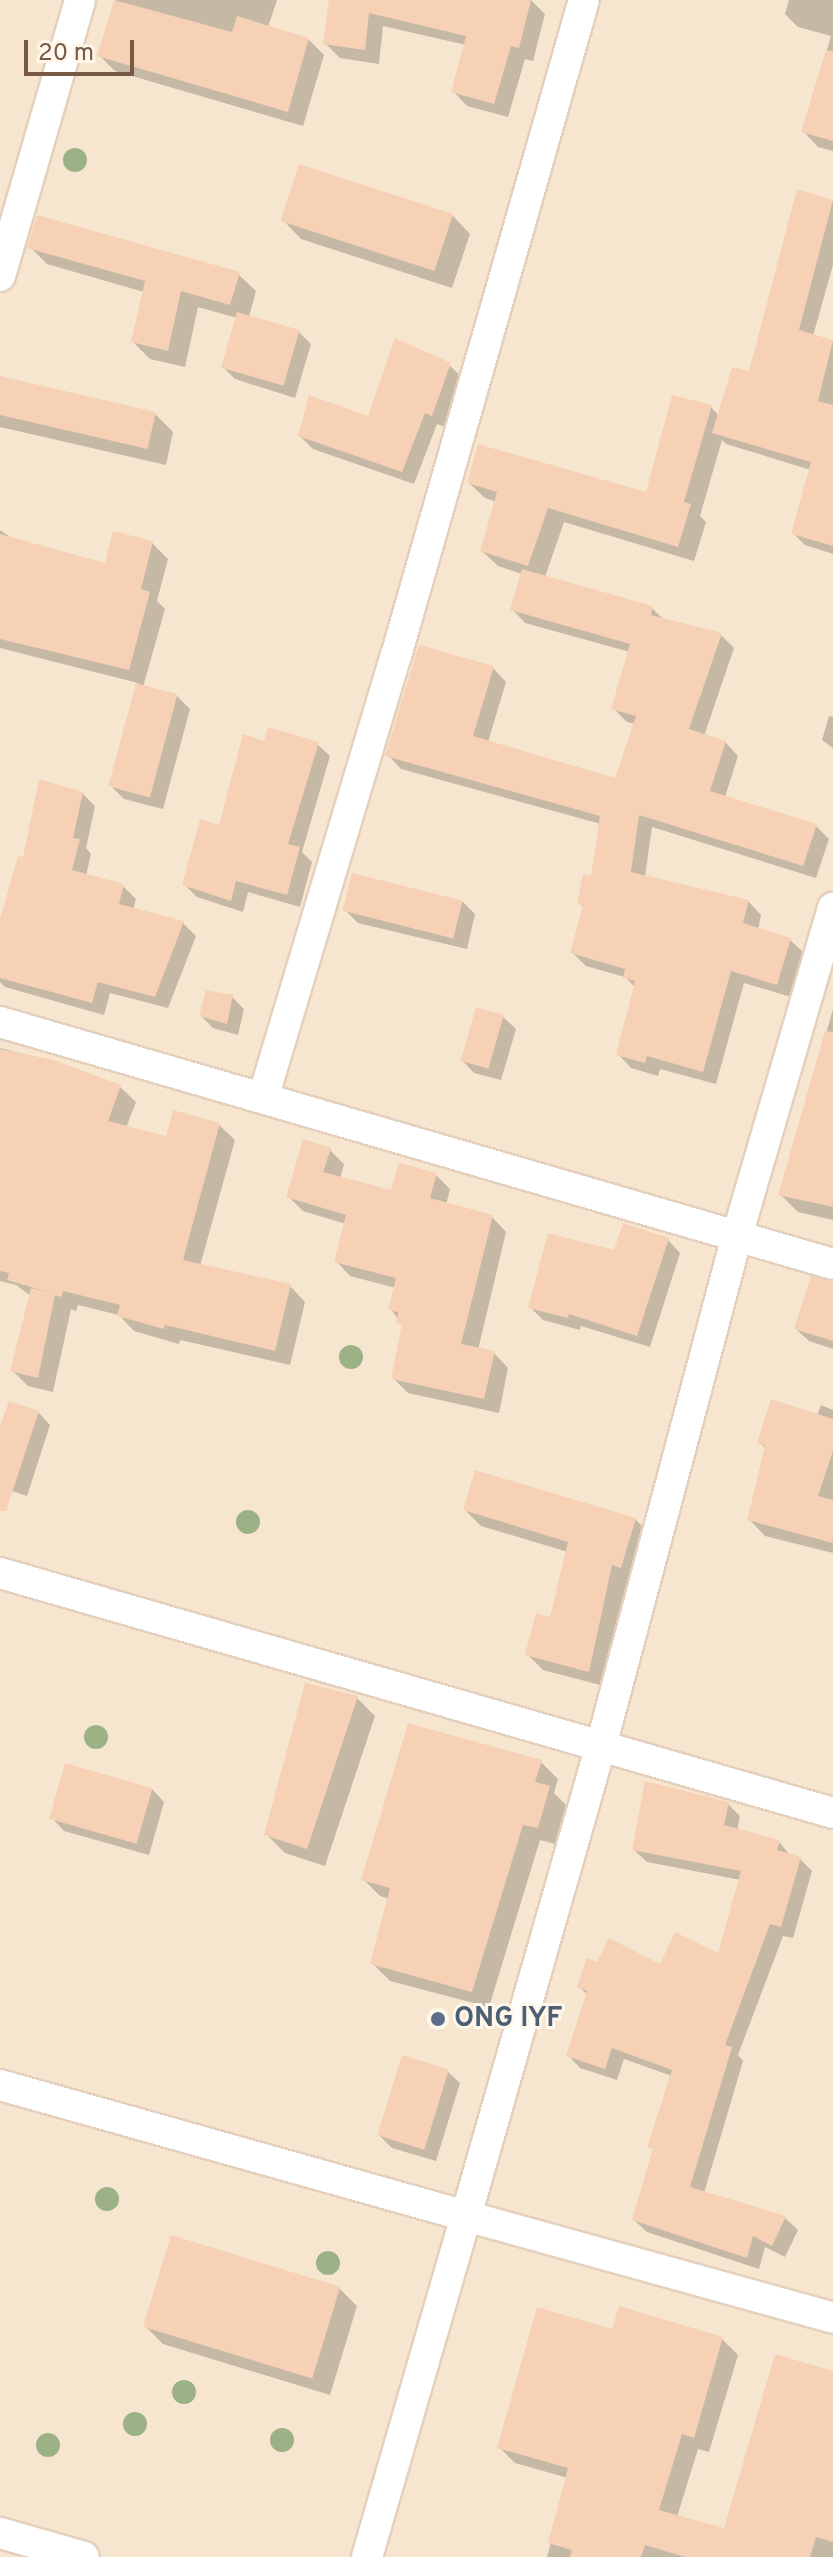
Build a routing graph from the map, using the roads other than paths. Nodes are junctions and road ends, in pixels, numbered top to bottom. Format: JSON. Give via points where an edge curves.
{"nodes":[{"id":1,"x":80,"y":0,"type":"edge"},
{"id":2,"x":584,"y":0,"type":"edge"},
{"id":3,"x":0,"y":276,"type":"edge"},
{"id":4,"x":833,"y":908,"type":"edge"},
{"id":5,"x":0,"y":1022,"type":"edge"},
{"id":6,"x":263,"y":1098,"type":"junction"},
{"id":7,"x":737,"y":1236,"type":"junction"},
{"id":8,"x":833,"y":1264,"type":"edge"},
{"id":9,"x":0,"y":1573,"type":"edge"},
{"id":10,"x":601,"y":1746,"type":"junction"},
{"id":11,"x":833,"y":1813,"type":"edge"},
{"id":12,"x":0,"y":2085,"type":"edge"},
{"id":13,"x":466,"y":2216,"type":"junction"},
{"id":14,"x":833,"y":2318,"type":"edge"},
{"id":15,"x":0,"y":2533,"type":"edge"},
{"id":16,"x":84,"y":2557,"type":"edge"},
{"id":17,"x":367,"y":2557,"type":"edge"}],
"edges":[{"from":1,"to":3,"type":"street"},
{"from":2,"to":6,"type":"street"},
{"from":4,"to":7,"type":"street"},
{"from":5,"to":6,"type":"street"},
{"from":6,"to":7,"type":"street"},
{"from":7,"to":8,"type":"street"},
{"from":7,"to":10,"type":"street"},
{"from":9,"to":10,"type":"street"},
{"from":10,"to":11,"type":"street"},
{"from":10,"to":13,"type":"street"},
{"from":12,"to":13,"type":"street"},
{"from":13,"to":14,"type":"street"},
{"from":13,"to":17,"type":"street"},
{"from":15,"to":16,"type":"street"}]}
